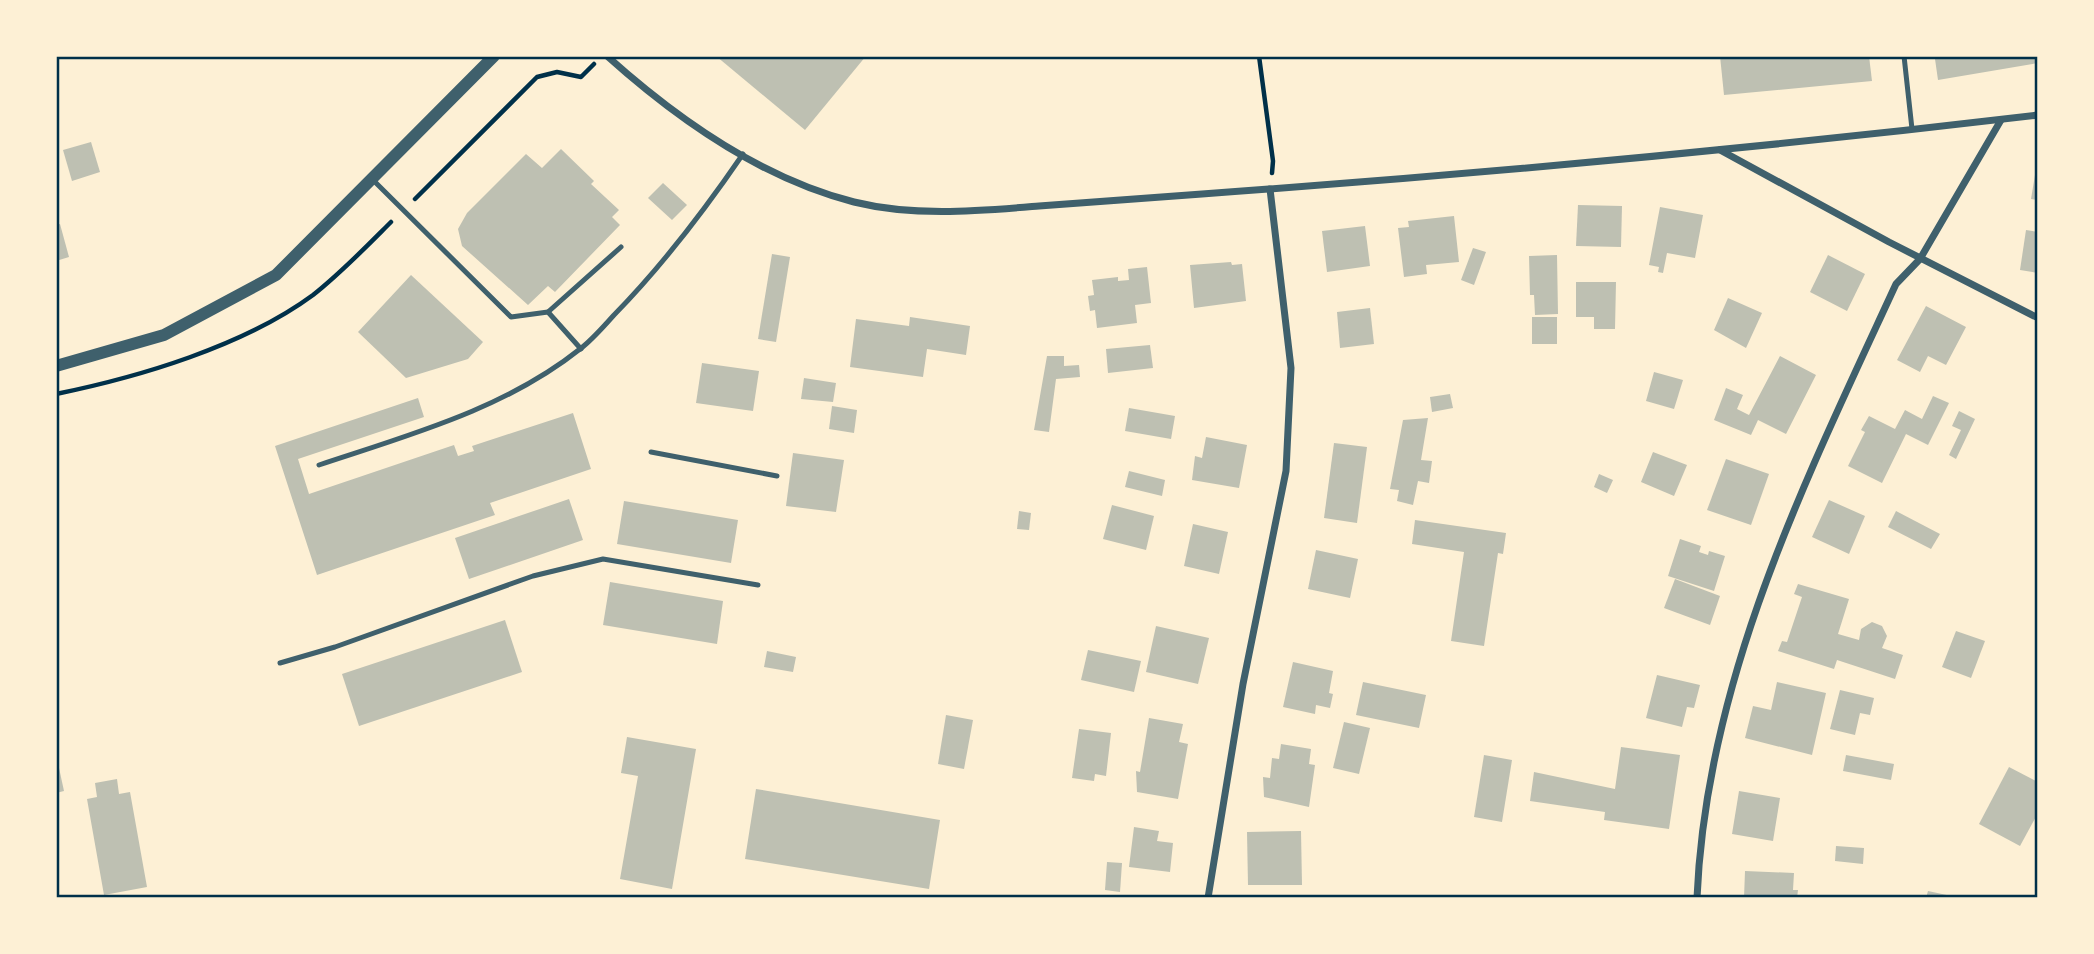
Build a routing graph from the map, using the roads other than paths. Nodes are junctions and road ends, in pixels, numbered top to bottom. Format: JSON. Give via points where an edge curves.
{"nodes":[{"id":1,"x":494,"y":56,"type":"edge"},
{"id":2,"x":604,"y":56,"type":"edge"},
{"id":3,"x":1903,"y":56,"type":"edge"},
{"id":4,"x":2038,"y":115,"type":"edge"},
{"id":5,"x":2001,"y":120,"type":"junction"},
{"id":6,"x":1912,"y":129,"type":"junction"},
{"id":7,"x":1719,"y":149,"type":"junction"},
{"id":8,"x":743,"y":154,"type":"junction"},
{"id":9,"x":373,"y":180,"type":"junction"},
{"id":10,"x":1270,"y":190,"type":"junction"},
{"id":11,"x":621,"y":247,"type":"dead end"},
{"id":12,"x":1920,"y":259,"type":"junction"},
{"id":13,"x":548,"y":312,"type":"junction"},
{"id":14,"x":2038,"y":318,"type":"edge"},
{"id":15,"x":581,"y":349,"type":"junction"},
{"id":16,"x":56,"y":366,"type":"edge"},
{"id":17,"x":651,"y":452,"type":"dead end"},
{"id":18,"x":319,"y":464,"type":"dead end"},
{"id":19,"x":777,"y":476,"type":"dead end"},
{"id":20,"x":758,"y":584,"type":"dead end"},
{"id":21,"x":280,"y":663,"type":"dead end"},
{"id":22,"x":1208,"y":898,"type":"edge"},
{"id":23,"x":1697,"y":898,"type":"edge"}],
"edges":[{"from":1,"to":9,"type":"street"},
{"from":2,"to":8,"type":"street"},
{"from":3,"to":6,"type":"lane"},
{"from":4,"to":5,"type":"street"},
{"from":5,"to":6,"type":"street"},
{"from":5,"to":12,"type":"street"},
{"from":6,"to":7,"type":"street"},
{"from":7,"to":10,"type":"street"},
{"from":7,"to":12,"type":"street"},
{"from":8,"to":10,"type":"street","via":[[831,195],[913,212]]},
{"from":8,"to":15,"type":"lane","via":[[645,284]]},
{"from":9,"to":13,"type":"lane","via":[[511,317]]},
{"from":9,"to":16,"type":"street","via":[[276,275],[164,335]]},
{"from":10,"to":22,"type":"street","via":[[1291,368],[1286,471],[1243,684]]},
{"from":11,"to":13,"type":"lane"},
{"from":12,"to":14,"type":"street"},
{"from":12,"to":23,"type":"street","via":[[1896,284],[1797,499],[1754,611],[1721,735],[1699,849]]},
{"from":13,"to":15,"type":"lane"},
{"from":15,"to":18,"type":"lane","via":[[520,389],[484,405],[425,430]]},
{"from":17,"to":19,"type":"lane"},
{"from":20,"to":21,"type":"lane","via":[[603,558],[533,576]]}]}
